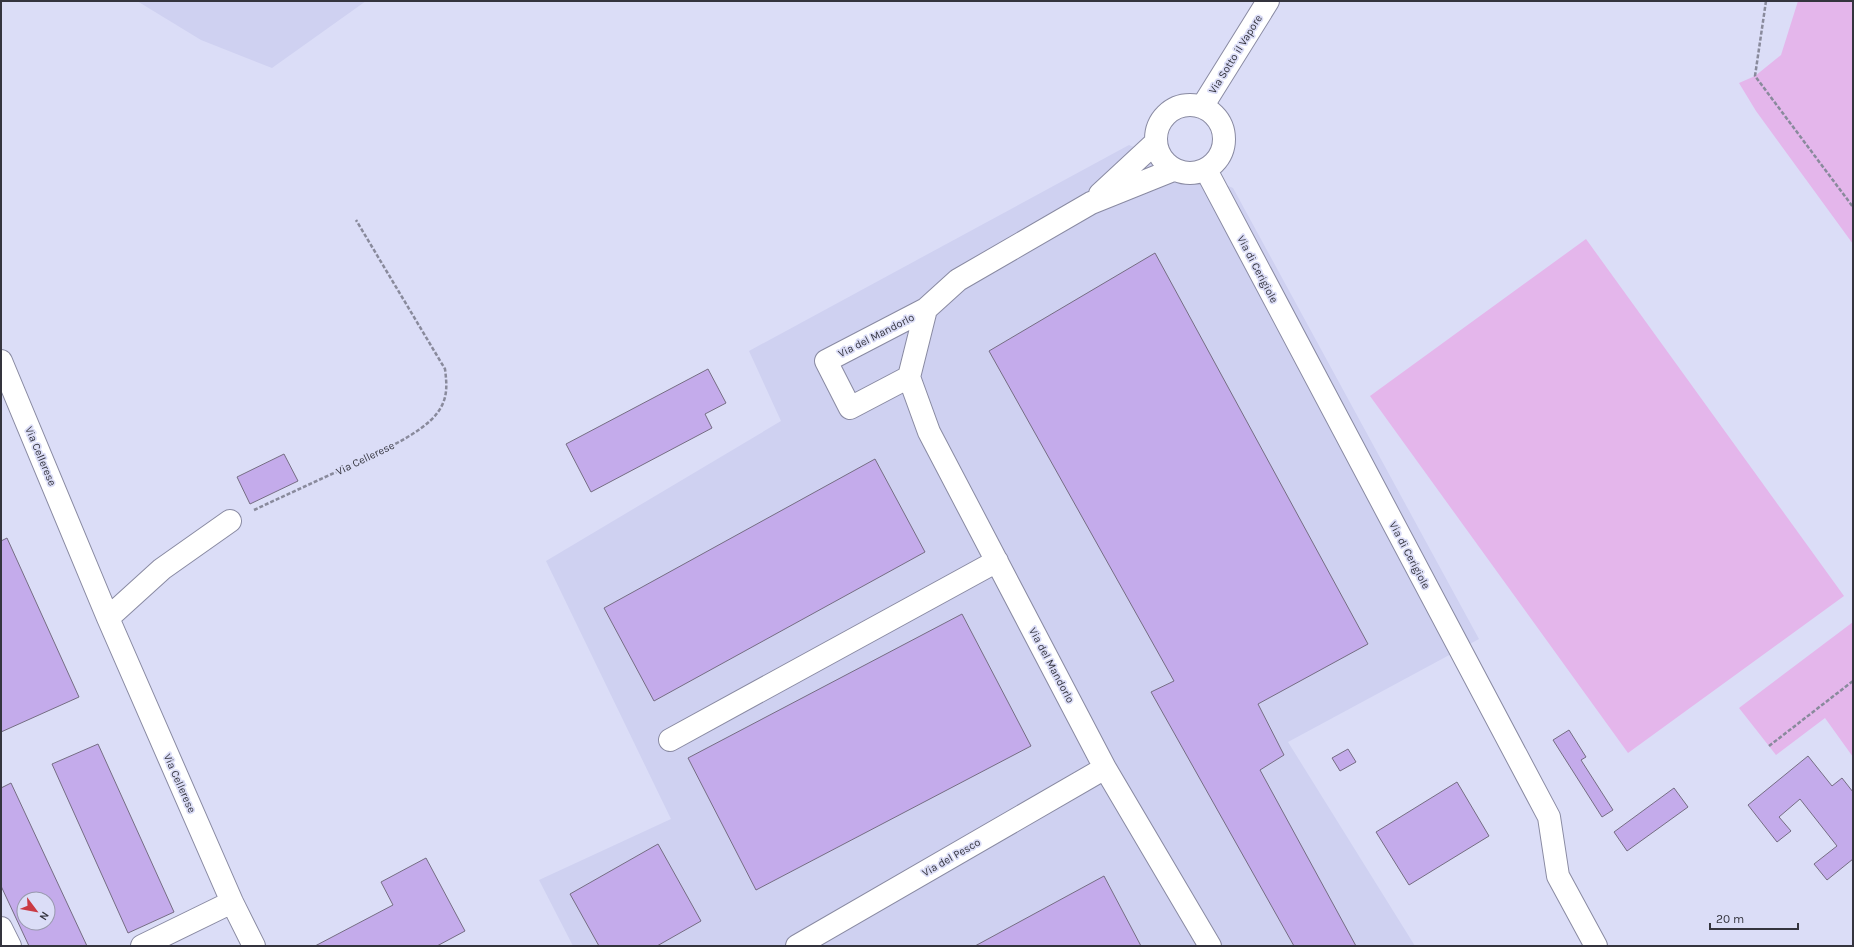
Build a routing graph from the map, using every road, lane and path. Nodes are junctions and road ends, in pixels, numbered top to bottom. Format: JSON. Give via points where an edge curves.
{"nodes":[{"id":1,"x":1268,"y":1,"type":"edge"},
{"id":2,"x":1766,"y":1,"type":"edge"},
{"id":3,"x":1182,"y":100,"type":"dead end"},
{"id":4,"x":1202,"y":107,"type":"junction"},
{"id":5,"x":1152,"y":119,"type":"dead end"},
{"id":6,"x":1155,"y":143,"type":"junction"},
{"id":7,"x":1172,"y":170,"type":"junction"},
{"id":8,"x":1206,"y":170,"type":"junction"},
{"id":9,"x":1091,"y":203,"type":"junction"},
{"id":10,"x":1853,"y":208,"type":"edge"},
{"id":11,"x":356,"y":220,"type":"dead end"},
{"id":12,"x":926,"y":309,"type":"junction"},
{"id":13,"x":2,"y":366,"type":"edge"},
{"id":14,"x":909,"y":377,"type":"junction"},
{"id":15,"x":230,"y":521,"type":"joint"},
{"id":16,"x":997,"y":561,"type":"junction"},
{"id":17,"x":108,"y":618,"type":"junction"},
{"id":18,"x":1853,"y":681,"type":"edge"},
{"id":19,"x":670,"y":740,"type":"dead end"},
{"id":20,"x":1769,"y":746,"type":"dead end"},
{"id":21,"x":1105,"y":768,"type":"junction"},
{"id":22,"x":232,"y":902,"type":"junction"},
{"id":23,"x":1,"y":928,"type":"edge"},
{"id":24,"x":10,"y":946,"type":"edge"},
{"id":25,"x":142,"y":946,"type":"edge"},
{"id":26,"x":254,"y":946,"type":"edge"},
{"id":27,"x":797,"y":946,"type":"edge"},
{"id":28,"x":1210,"y":946,"type":"edge"},
{"id":29,"x":1596,"y":946,"type":"edge"}],
"edges":[{"from":1,"to":4,"type":"street","name":"Via Sotto il Vapore"},
{"from":2,"to":10,"type":"path","via":[[1755,76]]},
{"from":3,"to":5,"type":"path","via":[[1155,113]]},
{"from":4,"to":6,"type":"street","via":[[1190,105],[1175,108],[1165,115],[1155,134]]},
{"from":4,"to":8,"type":"street","via":[[1219,121],[1224,137],[1223,149],[1216,163]]},
{"from":6,"to":7,"type":"street","via":[[1158,154]]},
{"from":6,"to":9,"type":"street","name":"Via del Mandorlo"},
{"from":7,"to":8,"type":"street","via":[[1184,174],[1196,174]]},
{"from":7,"to":9,"type":"street","name":"Via del Mandorlo"},
{"from":8,"to":29,"type":"street","name":"Via di Cerigiole","via":[[1549,817],[1558,876]]},
{"from":9,"to":12,"type":"street","name":"Via del Mandorlo","via":[[958,280]]},
{"from":11,"to":15,"type":"path","name":"Via Cellerese","via":[[445,369],[445,400],[437,413],[423,426],[392,446]]},
{"from":12,"to":14,"type":"street","name":"Via del Mandorlo"},
{"from":12,"to":14,"type":"street","name":"Via del Mandorlo","via":[[826,361],[850,408]]},
{"from":13,"to":17,"type":"street","name":"Via Cellerese"},
{"from":14,"to":16,"type":"street","name":"Via del Mandorlo","via":[[929,432]]},
{"from":15,"to":17,"type":"street","via":[[162,569]]},
{"from":16,"to":19,"type":"street"},
{"from":16,"to":21,"type":"street","name":"Via del Mandorlo"},
{"from":17,"to":22,"type":"street","name":"Via Cellerese"},
{"from":18,"to":20,"type":"path"},
{"from":21,"to":27,"type":"street","name":"Via del Pesco"},
{"from":21,"to":28,"type":"street","name":"Via del Mandorlo"},
{"from":22,"to":25,"type":"street"},
{"from":22,"to":26,"type":"street","name":"Via Cellerese"},
{"from":23,"to":24,"type":"street"}]}
